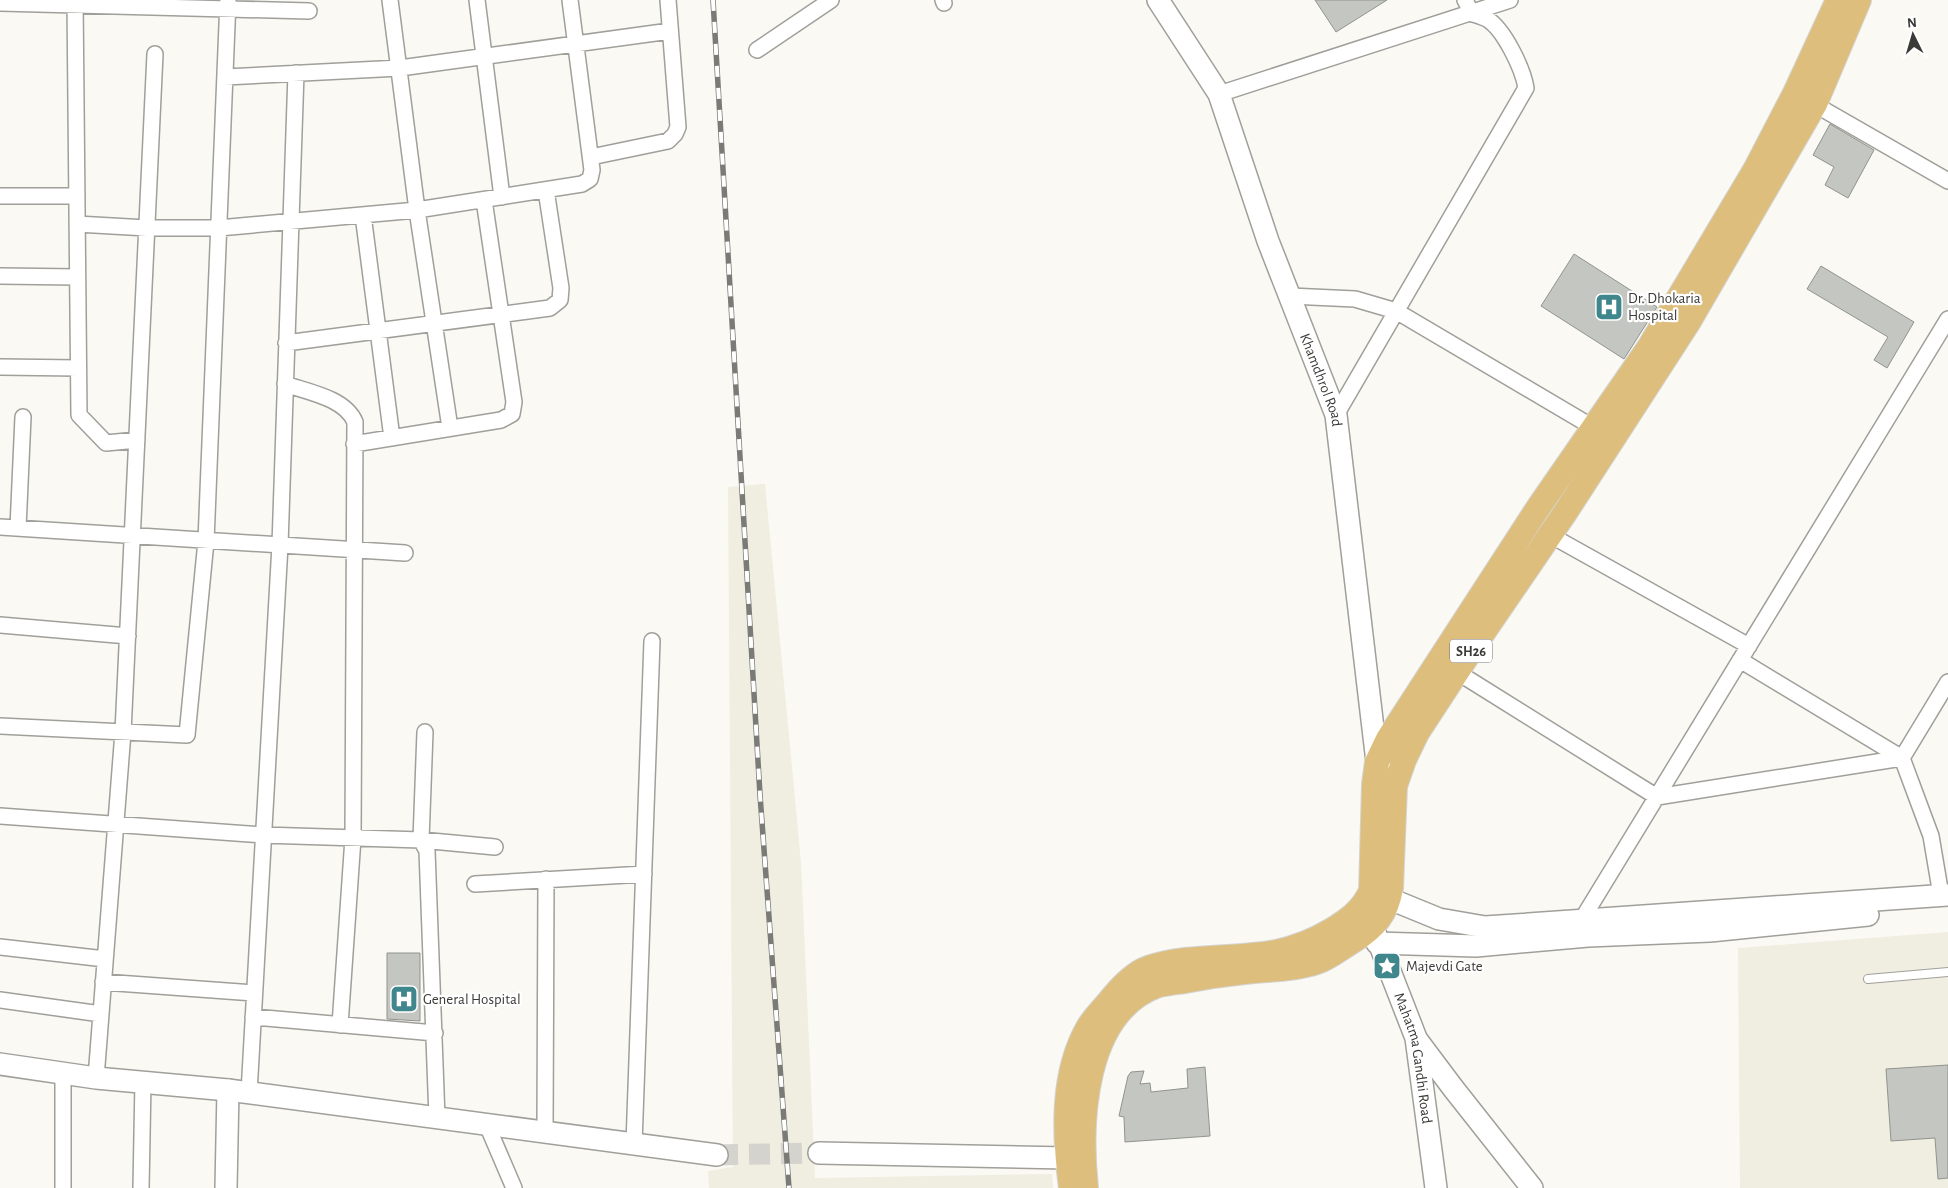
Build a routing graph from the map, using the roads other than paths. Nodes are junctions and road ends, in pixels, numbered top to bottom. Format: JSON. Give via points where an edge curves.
{"nodes":[{"id":1,"x":390,"y":0,"type":"edge"},
{"id":2,"x":477,"y":0,"type":"edge"},
{"id":3,"x":570,"y":0,"type":"edge"},
{"id":4,"x":668,"y":0,"type":"edge"},
{"id":5,"x":831,"y":0,"type":"edge"},
{"id":6,"x":1158,"y":0,"type":"edge"},
{"id":7,"x":1510,"y":0,"type":"edge"},
{"id":8,"x":1838,"y":0,"type":"edge"},
{"id":9,"x":1860,"y":0,"type":"edge"},
{"id":10,"x":0,"y":3,"type":"edge"},
{"id":11,"x":75,"y":3,"type":"edge"},
{"id":12,"x":228,"y":4,"type":"edge"},
{"id":13,"x":1468,"y":7,"type":"edge"},
{"id":14,"x":309,"y":11,"type":"dead end"},
{"id":15,"x":670,"y":31,"type":"junction"},
{"id":16,"x":576,"y":44,"type":"junction"},
{"id":17,"x":757,"y":50,"type":"dead end"},
{"id":18,"x":154,"y":54,"type":"dead end"},
{"id":19,"x":484,"y":56,"type":"junction"},
{"id":20,"x":400,"y":68,"type":"junction"},
{"id":21,"x":296,"y":73,"type":"junction"},
{"id":22,"x":225,"y":77,"type":"junction"},
{"id":23,"x":1795,"y":93,"type":"junction"},
{"id":24,"x":1220,"y":94,"type":"junction"},
{"id":25,"x":1815,"y":104,"type":"junction"},
{"id":26,"x":591,"y":158,"type":"junction"},
{"id":27,"x":1948,"y":181,"type":"edge"},
{"id":28,"x":546,"y":190,"type":"junction"},
{"id":29,"x":0,"y":196,"type":"edge"},
{"id":30,"x":76,"y":196,"type":"junction"},
{"id":31,"x":502,"y":197,"type":"junction"},
{"id":32,"x":484,"y":200,"type":"junction"},
{"id":33,"x":417,"y":210,"type":"junction"},
{"id":34,"x":363,"y":215,"type":"junction"},
{"id":35,"x":290,"y":222,"type":"junction"},
{"id":36,"x":77,"y":224,"type":"junction"},
{"id":37,"x":147,"y":228,"type":"junction"},
{"id":38,"x":219,"y":228,"type":"junction"},
{"id":39,"x":0,"y":276,"type":"edge"},
{"id":40,"x":78,"y":277,"type":"junction"},
{"id":41,"x":1290,"y":296,"type":"junction"},
{"id":42,"x":1396,"y":311,"type":"junction"},
{"id":43,"x":501,"y":314,"type":"junction"},
{"id":44,"x":1948,"y":319,"type":"edge"},
{"id":45,"x":434,"y":323,"type":"junction"},
{"id":46,"x":378,"y":331,"type":"junction"},
{"id":47,"x":286,"y":343,"type":"junction"},
{"id":48,"x":0,"y":367,"type":"edge"},
{"id":49,"x":78,"y":368,"type":"junction"},
{"id":50,"x":285,"y":384,"type":"junction"},
{"id":51,"x":1336,"y":414,"type":"junction"},
{"id":52,"x":23,"y":418,"type":"dead end"},
{"id":53,"x":450,"y":428,"type":"junction"},
{"id":54,"x":1603,"y":433,"type":"junction"},
{"id":55,"x":392,"y":438,"type":"junction"},
{"id":56,"x":137,"y":440,"type":"junction"},
{"id":57,"x":354,"y":444,"type":"junction"},
{"id":58,"x":0,"y":527,"type":"edge"},
{"id":59,"x":18,"y":528,"type":"junction"},
{"id":60,"x":1550,"y":535,"type":"junction"},
{"id":61,"x":132,"y":536,"type":"junction"},
{"id":62,"x":206,"y":541,"type":"junction"},
{"id":63,"x":280,"y":545,"type":"junction"},
{"id":64,"x":354,"y":550,"type":"junction"},
{"id":65,"x":406,"y":553,"type":"dead end"},
{"id":66,"x":0,"y":625,"type":"edge"},
{"id":67,"x":128,"y":636,"type":"junction"},
{"id":68,"x":652,"y":641,"type":"dead end"},
{"id":69,"x":1749,"y":646,"type":"junction"},
{"id":70,"x":1740,"y":660,"type":"junction"},
{"id":71,"x":1457,"y":672,"type":"junction"},
{"id":72,"x":1948,"y":682,"type":"edge"},
{"id":73,"x":0,"y":726,"type":"edge"},
{"id":74,"x":123,"y":732,"type":"junction"},
{"id":75,"x":425,"y":732,"type":"dead end"},
{"id":76,"x":1902,"y":758,"type":"junction"},
{"id":77,"x":1377,"y":762,"type":"junction"},
{"id":78,"x":1395,"y":786,"type":"junction"},
{"id":79,"x":1657,"y":797,"type":"junction"},
{"id":80,"x":0,"y":816,"type":"edge"},
{"id":81,"x":116,"y":824,"type":"junction"},
{"id":82,"x":263,"y":835,"type":"junction"},
{"id":83,"x":353,"y":838,"type":"junction"},
{"id":84,"x":422,"y":840,"type":"junction"},
{"id":85,"x":495,"y":847,"type":"dead end"},
{"id":86,"x":644,"y":874,"type":"junction"},
{"id":87,"x":546,"y":880,"type":"junction"},
{"id":88,"x":475,"y":884,"type":"dead end"},
{"id":89,"x":1375,"y":898,"type":"junction"},
{"id":90,"x":1946,"y":899,"type":"edge"},
{"id":91,"x":1581,"y":921,"type":"junction"},
{"id":92,"x":1375,"y":935,"type":"junction"},
{"id":93,"x":0,"y":947,"type":"edge"},
{"id":94,"x":105,"y":959,"type":"junction"},
{"id":95,"x":1948,"y":972,"type":"edge"},
{"id":96,"x":1868,"y":979,"type":"dead end"},
{"id":97,"x":104,"y":982,"type":"junction"},
{"id":98,"x":254,"y":993,"type":"junction"},
{"id":99,"x":0,"y":1000,"type":"edge"},
{"id":100,"x":101,"y":1014,"type":"junction"},
{"id":101,"x":253,"y":1017,"type":"junction"},
{"id":102,"x":340,"y":1025,"type":"junction"},
{"id":103,"x":435,"y":1033,"type":"junction"},
{"id":104,"x":1416,"y":1038,"type":"junction"},
{"id":105,"x":0,"y":1064,"type":"edge"},
{"id":106,"x":63,"y":1072,"type":"junction"},
{"id":107,"x":96,"y":1078,"type":"junction"},
{"id":108,"x":143,"y":1081,"type":"junction"},
{"id":109,"x":238,"y":1092,"type":"junction"},
{"id":110,"x":437,"y":1118,"type":"junction"},
{"id":111,"x":487,"y":1125,"type":"junction"},
{"id":112,"x":545,"y":1132,"type":"junction"},
{"id":113,"x":634,"y":1144,"type":"junction"},
{"id":114,"x":819,"y":1153,"type":"tunnel mouth"},
{"id":115,"x":718,"y":1155,"type":"tunnel mouth"},
{"id":116,"x":1067,"y":1158,"type":"junction"},
{"id":117,"x":64,"y":1188,"type":"edge"},
{"id":118,"x":141,"y":1188,"type":"edge"},
{"id":119,"x":226,"y":1188,"type":"edge"},
{"id":120,"x":514,"y":1188,"type":"edge"},
{"id":121,"x":1071,"y":1188,"type":"edge"},
{"id":122,"x":1086,"y":1188,"type":"edge"},
{"id":123,"x":1436,"y":1188,"type":"edge"},
{"id":124,"x":1532,"y":1188,"type":"edge"}],
"edges":[{"from":1,"to":20,"type":"street"},
{"from":2,"to":19,"type":"street"},
{"from":3,"to":16,"type":"street"},
{"from":4,"to":15,"type":"street"},
{"from":5,"to":17,"type":"street"},
{"from":6,"to":24,"type":"main road","name":"Khamdhrol Road"},
{"from":7,"to":13,"type":"street"},
{"from":8,"to":23,"type":"main road","number":"SH26"},
{"from":9,"to":25,"type":"main road","number":"SH26"},
{"from":10,"to":11,"type":"street"},
{"from":11,"to":12,"type":"street"},
{"from":11,"to":30,"type":"street"},
{"from":12,"to":14,"type":"street"},
{"from":12,"to":22,"type":"street"},
{"from":13,"to":24,"type":"street"},
{"from":13,"to":42,"type":"street","via":[[1497,28],[1524,73],[1526,88]]},
{"from":15,"to":16,"type":"street"},
{"from":15,"to":26,"type":"street","via":[[678,127],[675,134],[668,141]]},
{"from":16,"to":19,"type":"street"},
{"from":16,"to":26,"type":"street"},
{"from":18,"to":37,"type":"street"},
{"from":19,"to":20,"type":"street"},
{"from":19,"to":31,"type":"street"},
{"from":20,"to":21,"type":"street"},
{"from":20,"to":33,"type":"street"},
{"from":21,"to":22,"type":"street"},
{"from":21,"to":35,"type":"street"},
{"from":22,"to":38,"type":"street"},
{"from":23,"to":25,"type":"street"},
{"from":23,"to":54,"type":"main road","number":"SH26","via":[[1755,170],[1650,346]]},
{"from":24,"to":41,"type":"main road","name":"Khamdhrol Road","via":[[1268,241]]},
{"from":25,"to":27,"type":"street"},
{"from":25,"to":54,"type":"main road","number":"SH26","via":[[1688,323]]},
{"from":26,"to":28,"type":"street","via":[[590,179],[582,184]]},
{"from":28,"to":31,"type":"street"},
{"from":28,"to":43,"type":"street","via":[[561,288],[560,300],[550,308]]},
{"from":29,"to":30,"type":"street"},
{"from":30,"to":36,"type":"street"},
{"from":31,"to":32,"type":"street"},
{"from":32,"to":33,"type":"street"},
{"from":32,"to":43,"type":"street"},
{"from":33,"to":34,"type":"street"},
{"from":33,"to":45,"type":"street"},
{"from":34,"to":35,"type":"street"},
{"from":34,"to":46,"type":"street"},
{"from":35,"to":38,"type":"street"},
{"from":35,"to":47,"type":"street"},
{"from":36,"to":37,"type":"street"},
{"from":36,"to":40,"type":"street"},
{"from":37,"to":38,"type":"street"},
{"from":37,"to":56,"type":"street"},
{"from":38,"to":62,"type":"street"},
{"from":39,"to":40,"type":"street"},
{"from":40,"to":49,"type":"street"},
{"from":41,"to":42,"type":"street","via":[[1355,299]]},
{"from":41,"to":51,"type":"main road","name":"Khamdhrol Road"},
{"from":42,"to":51,"type":"street"},
{"from":42,"to":54,"type":"street"},
{"from":43,"to":45,"type":"street"},
{"from":43,"to":53,"type":"street","via":[[514,402],[512,414],[501,420]]},
{"from":44,"to":69,"type":"street"},
{"from":45,"to":46,"type":"street"},
{"from":45,"to":53,"type":"street"},
{"from":46,"to":47,"type":"street"},
{"from":46,"to":55,"type":"street"},
{"from":47,"to":50,"type":"street"},
{"from":48,"to":49,"type":"street"},
{"from":49,"to":56,"type":"street","via":[[79,415],[106,442]]},
{"from":50,"to":57,"type":"street","via":[[340,404],[351,412],[355,422]]},
{"from":50,"to":63,"type":"street"},
{"from":51,"to":77,"type":"main road","name":"Khamdhrol Road"},
{"from":52,"to":59,"type":"street"},
{"from":53,"to":55,"type":"street"},
{"from":54,"to":60,"type":"main road","number":"SH26"},
{"from":54,"to":77,"type":"main road","number":"SH26","via":[[1538,508],[1388,739]]},
{"from":55,"to":57,"type":"street"},
{"from":56,"to":61,"type":"street"},
{"from":57,"to":64,"type":"street"},
{"from":58,"to":59,"type":"street"},
{"from":59,"to":61,"type":"street"},
{"from":60,"to":69,"type":"street"},
{"from":60,"to":71,"type":"main road","number":"SH26"},
{"from":61,"to":62,"type":"street"},
{"from":61,"to":67,"type":"street"},
{"from":62,"to":63,"type":"street"},
{"from":62,"to":74,"type":"street","via":[[187,735]]},
{"from":63,"to":64,"type":"street"},
{"from":63,"to":82,"type":"street"},
{"from":64,"to":65,"type":"street"},
{"from":64,"to":83,"type":"street"},
{"from":66,"to":67,"type":"street"},
{"from":67,"to":74,"type":"street"},
{"from":68,"to":86,"type":"street"},
{"from":69,"to":70,"type":"street"},
{"from":70,"to":76,"type":"street"},
{"from":70,"to":79,"type":"street"},
{"from":71,"to":78,"type":"main road","number":"SH26","via":[[1417,733]]},
{"from":71,"to":79,"type":"street"},
{"from":72,"to":76,"type":"street"},
{"from":73,"to":74,"type":"street"},
{"from":74,"to":81,"type":"street"},
{"from":75,"to":84,"type":"street"},
{"from":76,"to":79,"type":"street"},
{"from":76,"to":90,"type":"street","via":[[1930,836]]},
{"from":77,"to":78,"type":"main road"},
{"from":77,"to":89,"type":"main road","number":"SH26","via":[[1374,784]]},
{"from":78,"to":89,"type":"main road","number":"SH26"},
{"from":79,"to":91,"type":"street"},
{"from":80,"to":81,"type":"street"},
{"from":81,"to":82,"type":"street"},
{"from":81,"to":94,"type":"street"},
{"from":82,"to":83,"type":"street"},
{"from":82,"to":98,"type":"street"},
{"from":83,"to":84,"type":"street"},
{"from":83,"to":102,"type":"street"},
{"from":84,"to":85,"type":"street"},
{"from":84,"to":103,"type":"street","via":[[428,851]]},
{"from":86,"to":87,"type":"street"},
{"from":86,"to":113,"type":"street"},
{"from":87,"to":88,"type":"street"},
{"from":87,"to":112,"type":"street"},
{"from":89,"to":91,"type":"main road","via":[[1439,919],[1476,927]]},
{"from":89,"to":92,"type":"main road","number":"SH26","via":[[1383,915]]},
{"from":89,"to":116,"type":"main road","via":[[1351,919],[1316,939],[1276,952],[1182,960],[1147,968],[1121,987],[1090,1025],[1077,1051],[1069,1084]]},
{"from":90,"to":91,"type":"main road"},
{"from":90,"to":92,"type":"main road","via":[[1710,931],[1588,936],[1476,946]]},
{"from":92,"to":104,"type":"main road","name":"Mahatma Gandhi Road"},
{"from":92,"to":122,"type":"main road","number":"SH26","via":[[1301,966],[1159,985],[1120,1012],[1092,1065],[1086,1094],[1083,1136]]},
{"from":93,"to":94,"type":"street"},
{"from":94,"to":97,"type":"street"},
{"from":95,"to":96,"type":"lane"},
{"from":97,"to":98,"type":"street"},
{"from":97,"to":100,"type":"street"},
{"from":98,"to":101,"type":"street"},
{"from":99,"to":100,"type":"street"},
{"from":100,"to":107,"type":"street"},
{"from":101,"to":102,"type":"street"},
{"from":101,"to":109,"type":"street"},
{"from":102,"to":103,"type":"street"},
{"from":103,"to":110,"type":"street"},
{"from":104,"to":123,"type":"main road","name":"Mahatma Gandhi Road"},
{"from":104,"to":124,"type":"main road"},
{"from":105,"to":106,"type":"main road"},
{"from":106,"to":107,"type":"main road"},
{"from":106,"to":117,"type":"street"},
{"from":107,"to":108,"type":"main road"},
{"from":108,"to":109,"type":"main road"},
{"from":108,"to":118,"type":"street"},
{"from":109,"to":110,"type":"main road"},
{"from":109,"to":119,"type":"main road"},
{"from":110,"to":111,"type":"main road"},
{"from":111,"to":112,"type":"main road"},
{"from":111,"to":120,"type":"street"},
{"from":112,"to":113,"type":"main road"},
{"from":113,"to":115,"type":"main road"},
{"from":114,"to":116,"type":"main road"},
{"from":116,"to":121,"type":"main road"}]}
